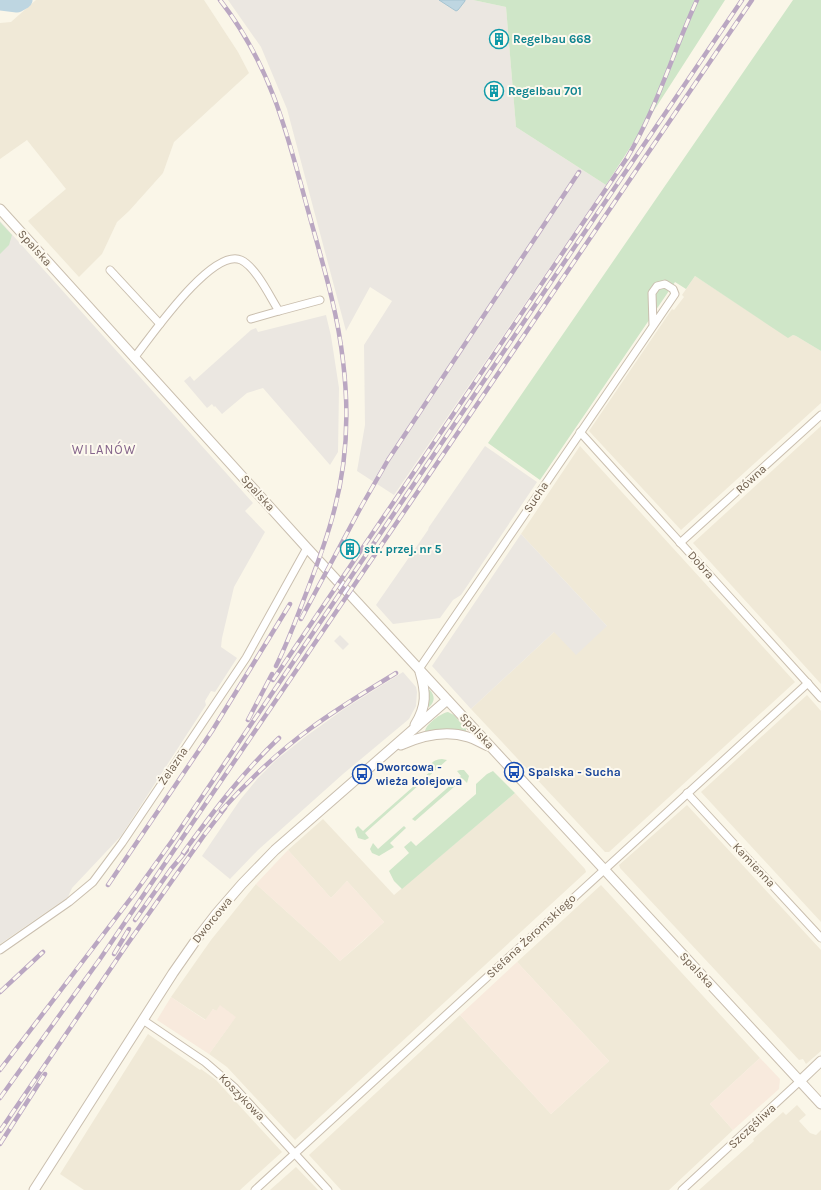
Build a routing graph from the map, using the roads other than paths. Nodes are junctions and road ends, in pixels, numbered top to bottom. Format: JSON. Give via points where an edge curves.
{"nodes":[{"id":1,"x":0,"y":209,"type":"edge"},
{"id":2,"x":110,"y":270,"type":"dead end"},
{"id":3,"x":320,"y":300,"type":"dead end"},
{"id":4,"x":279,"y":311,"type":"junction"},
{"id":5,"x":251,"y":319,"type":"dead end"},
{"id":6,"x":160,"y":324,"type":"junction"},
{"id":7,"x":652,"y":325,"type":"junction"},
{"id":8,"x":134,"y":358,"type":"junction"},
{"id":9,"x":821,"y":415,"type":"edge"},
{"id":10,"x":580,"y":432,"type":"junction"},
{"id":11,"x":680,"y":543,"type":"junction"},
{"id":12,"x":307,"y":548,"type":"junction"},
{"id":13,"x":419,"y":669,"type":"junction"},
{"id":14,"x":808,"y":683,"type":"junction"},
{"id":15,"x":821,"y":698,"type":"edge"},
{"id":16,"x":447,"y":700,"type":"junction"},
{"id":17,"x":411,"y":732,"type":"junction"},
{"id":18,"x":390,"y":749,"type":"junction"},
{"id":19,"x":493,"y":749,"type":"junction"},
{"id":20,"x":687,"y":793,"type":"junction"},
{"id":21,"x":604,"y":869,"type":"junction"},
{"id":22,"x":821,"y":938,"type":"edge"},
{"id":23,"x":0,"y":950,"type":"edge"},
{"id":24,"x":143,"y":1020,"type":"junction"},
{"id":25,"x":821,"y":1061,"type":"edge"},
{"id":26,"x":800,"y":1082,"type":"junction"},
{"id":27,"x":821,"y":1104,"type":"edge"},
{"id":28,"x":294,"y":1154,"type":"junction"},
{"id":29,"x":34,"y":1190,"type":"edge"},
{"id":30,"x":255,"y":1190,"type":"edge"},
{"id":31,"x":328,"y":1190,"type":"edge"},
{"id":32,"x":682,"y":1190,"type":"edge"}],
"edges":[{"from":1,"to":8,"type":"street","name":"Spalska"},
{"from":2,"to":6,"type":"street"},
{"from":3,"to":4,"type":"street"},
{"from":4,"to":5,"type":"street"},
{"from":4,"to":6,"type":"street","via":[[248,265],[241,260],[228,260],[214,267],[187,291]]},
{"from":6,"to":8,"type":"street"},
{"from":7,"to":7,"type":"street","name":"Sucha","via":[[675,294],[665,284],[657,286],[652,293]]},
{"from":7,"to":10,"type":"street","name":"Sucha"},
{"from":8,"to":12,"type":"street","name":"Spalska"},
{"from":9,"to":11,"type":"street","name":"Równa"},
{"from":10,"to":11,"type":"street","name":"Dobra"},
{"from":10,"to":13,"type":"street","name":"Sucha"},
{"from":11,"to":14,"type":"street","name":"Dobra"},
{"from":12,"to":13,"type":"street","name":"Spalska"},
{"from":12,"to":23,"type":"street","name":"Żelazna","via":[[246,658],[122,844],[93,882]]},
{"from":13,"to":16,"type":"street","name":"Spalska"},
{"from":13,"to":17,"type":"street","via":[[425,687],[424,704]]},
{"from":14,"to":15,"type":"street","name":"Dobra"},
{"from":14,"to":20,"type":"street","name":"Stefana Żeromskiego"},
{"from":16,"to":17,"type":"street","name":"Dworcowa"},
{"from":16,"to":19,"type":"street","name":"Spalska"},
{"from":17,"to":18,"type":"street","name":"Dworcowa"},
{"from":18,"to":19,"type":"street","via":[[424,736],[440,734],[467,736]]},
{"from":18,"to":24,"type":"street","name":"Dworcowa","via":[[299,828],[242,884],[196,940]]},
{"from":19,"to":21,"type":"street","name":"Spalska"},
{"from":20,"to":21,"type":"street","name":"Stefana Żeromskiego"},
{"from":20,"to":22,"type":"street","name":"Kamienna"},
{"from":21,"to":26,"type":"street","name":"Spalska"},
{"from":21,"to":28,"type":"street","name":"Stefana Żeromskiego"},
{"from":24,"to":28,"type":"street","name":"Koszykowa","via":[[220,1074]]},
{"from":24,"to":29,"type":"street","name":"Dworcowa"},
{"from":25,"to":26,"type":"street","name":"Szczęśliwa"},
{"from":26,"to":27,"type":"street","name":"Spalska"},
{"from":26,"to":32,"type":"street","name":"Szczęśliwa"},
{"from":28,"to":30,"type":"street","name":"Stefana Żeromskiego"},
{"from":28,"to":31,"type":"street","name":"Koszykowa"}]}
